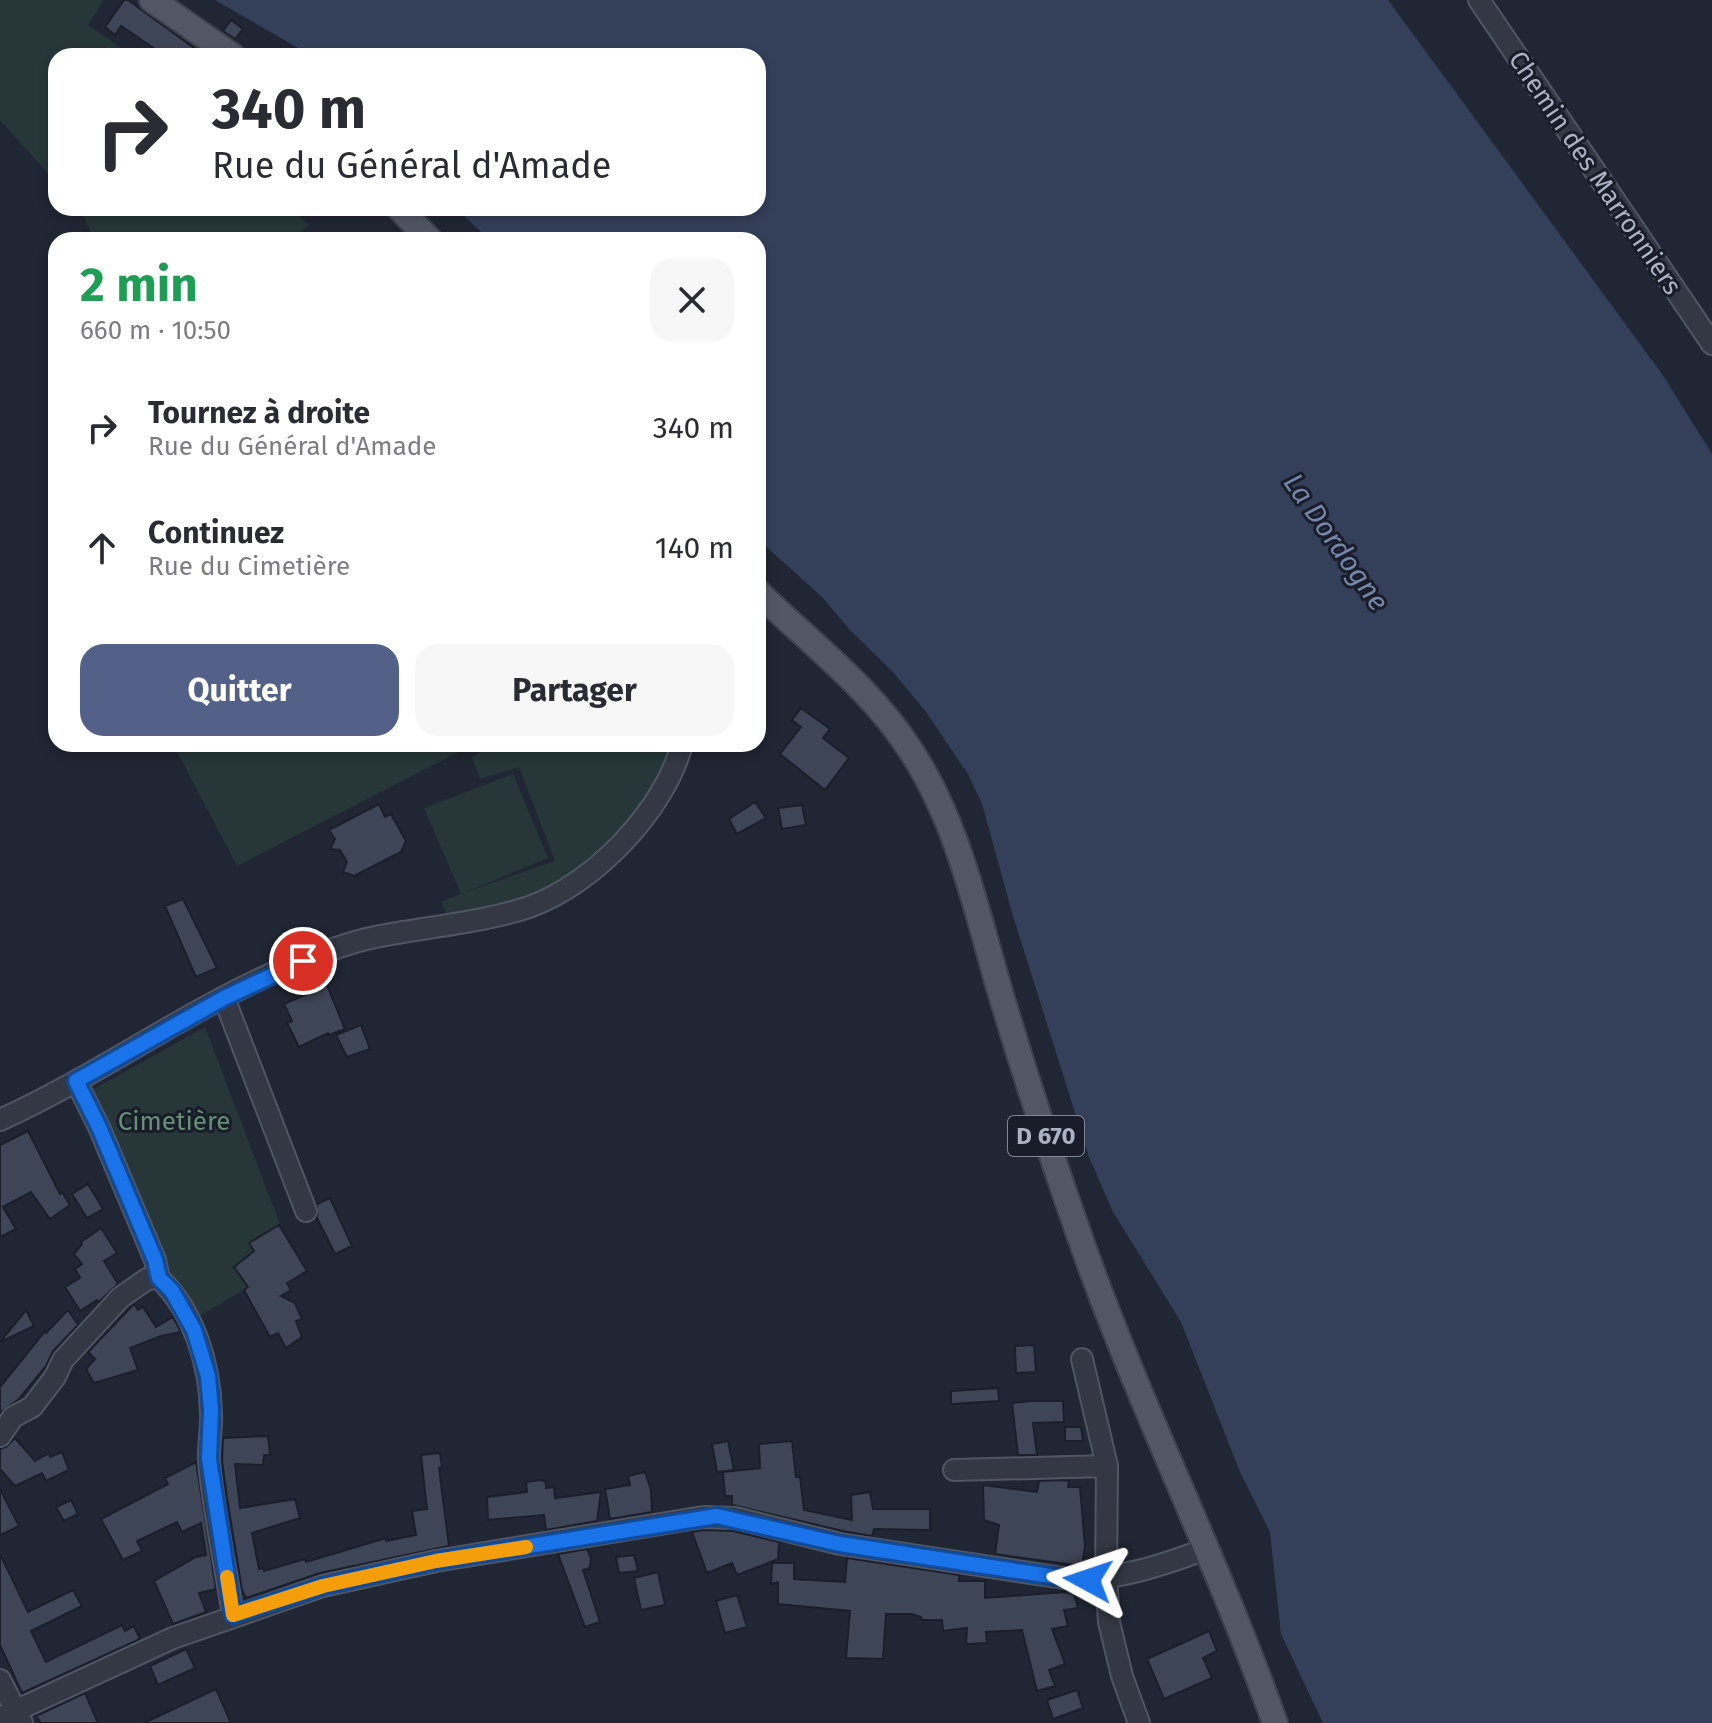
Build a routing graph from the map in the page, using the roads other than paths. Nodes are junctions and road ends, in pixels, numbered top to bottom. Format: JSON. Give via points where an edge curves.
{"nodes":[{"id":1,"x":152,"y":0,"type":"edge"},
{"id":2,"x":1479,"y":0,"type":"edge"},
{"id":3,"x":221,"y":48,"type":"edge"},
{"id":4,"x":407,"y":216,"type":"edge"},
{"id":5,"x":422,"y":232,"type":"edge"},
{"id":6,"x":1712,"y":344,"type":"edge"},
{"id":7,"x":766,"y":600,"type":"edge"},
{"id":8,"x":680,"y":752,"type":"edge"},
{"id":9,"x":224,"y":998,"type":"junction"},
{"id":10,"x":76,"y":1081,"type":"junction"},
{"id":11,"x":0,"y":1120,"type":"edge"},
{"id":12,"x":306,"y":1211,"type":"dead end"},
{"id":13,"x":159,"y":1278,"type":"junction"},
{"id":14,"x":1082,"y":1359,"type":"dead end"},
{"id":15,"x":0,"y":1436,"type":"edge"},
{"id":16,"x":1107,"y":1466,"type":"junction"},
{"id":17,"x":954,"y":1470,"type":"dead end"},
{"id":18,"x":1206,"y":1549,"type":"junction"},
{"id":19,"x":1106,"y":1577,"type":"junction"},
{"id":20,"x":233,"y":1615,"type":"junction"},
{"id":21,"x":0,"y":1680,"type":"edge"},
{"id":22,"x":12,"y":1717,"type":"edge"},
{"id":23,"x":1139,"y":1723,"type":"edge"},
{"id":24,"x":1275,"y":1723,"type":"edge"}],
"edges":[{"from":1,"to":3,"type":"main road"},
{"from":2,"to":6,"type":"street","name":"Chemin des Marronniers"},
{"from":4,"to":5,"type":"main road"},
{"from":7,"to":18,"type":"main road","number":"D 670","via":[[875,702],[912,752],[938,801],[963,864],[1016,1047],[1078,1231]]},
{"from":8,"to":9,"type":"street","via":[[656,801],[629,836],[567,887],[531,906],[370,938],[287,967]]},
{"from":9,"to":10,"type":"street"},
{"from":9,"to":12,"type":"street"},
{"from":10,"to":11,"type":"street"},
{"from":10,"to":13,"type":"street"},
{"from":13,"to":15,"type":"street","via":[[147,1279],[120,1298],[63,1360],[32,1407],[13,1417]]},
{"from":13,"to":20,"type":"street","via":[[194,1330],[208,1376],[209,1459]]},
{"from":14,"to":16,"type":"street"},
{"from":16,"to":17,"type":"street"},
{"from":16,"to":19,"type":"street"},
{"from":18,"to":19,"type":"street"},
{"from":18,"to":24,"type":"main road","number":"D 670"},
{"from":19,"to":20,"type":"street","via":[[1070,1579],[840,1544],[717,1516],[436,1561],[323,1586]]},
{"from":19,"to":23,"type":"street","via":[[1109,1622]]},
{"from":20,"to":22,"type":"street","via":[[173,1638]]},
{"from":21,"to":22,"type":"street"}]}
